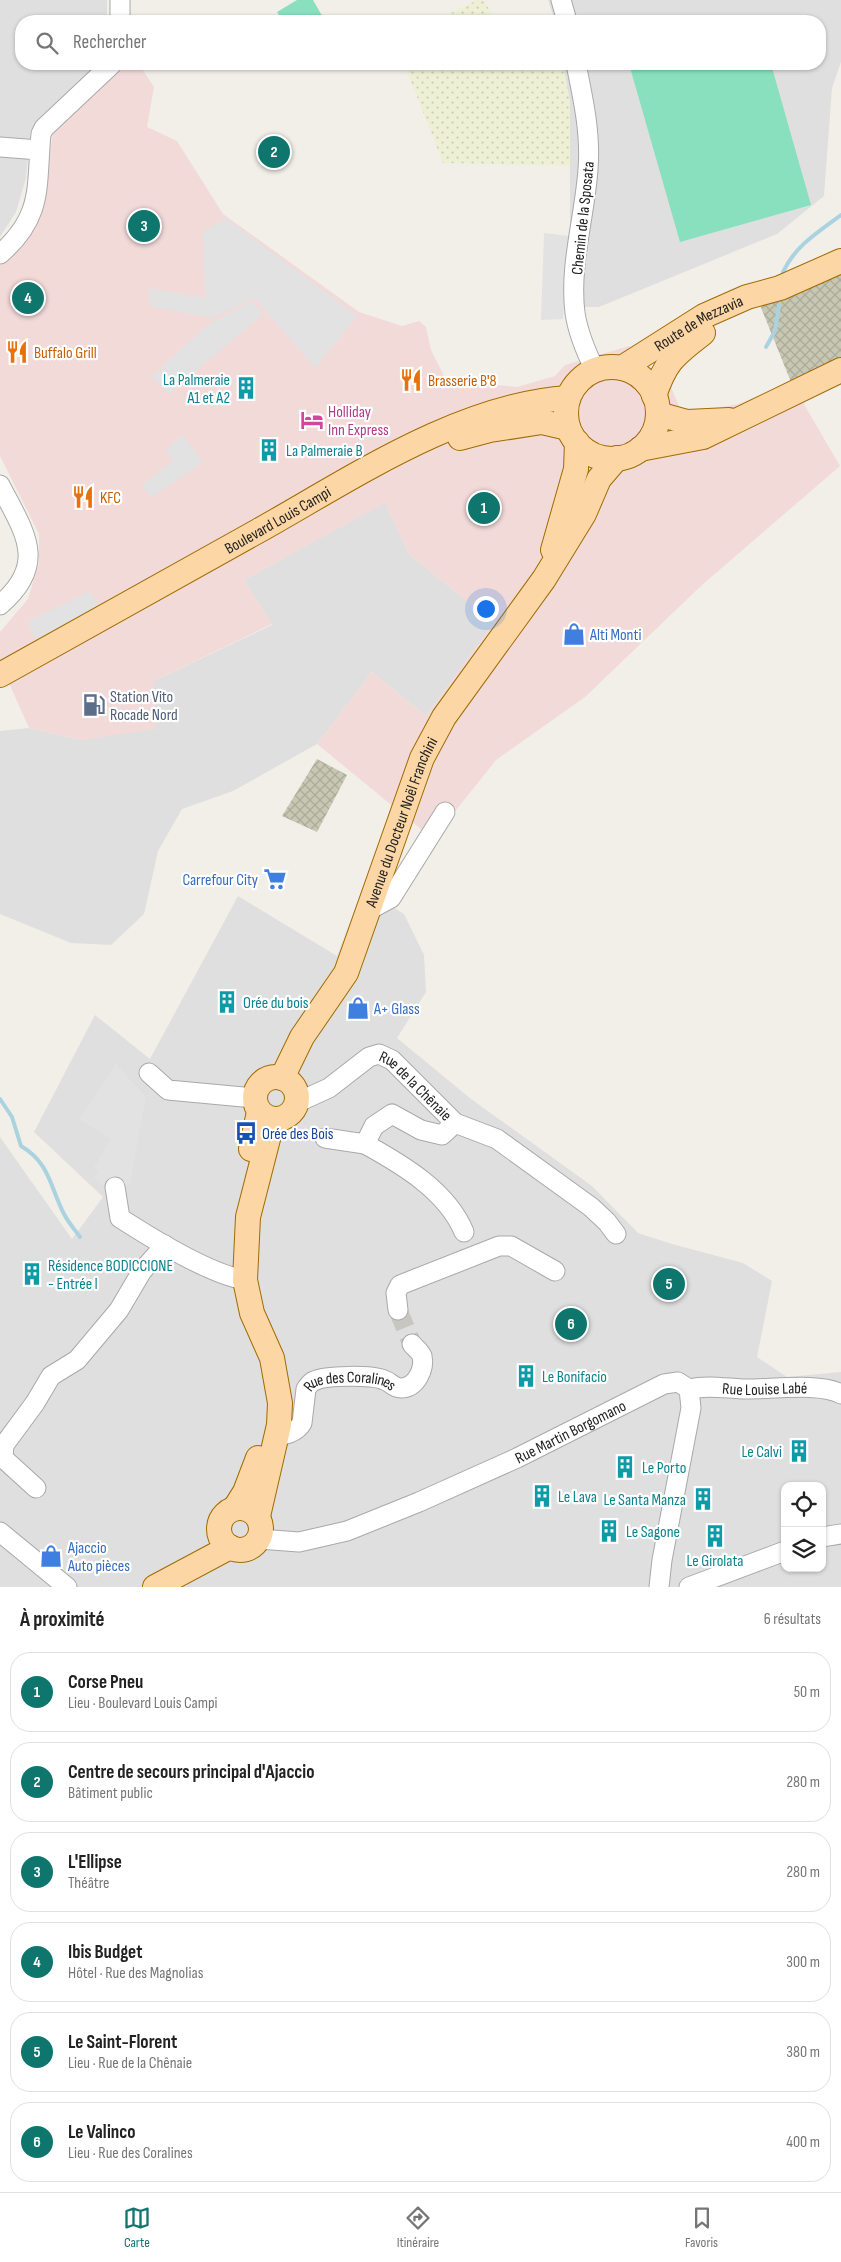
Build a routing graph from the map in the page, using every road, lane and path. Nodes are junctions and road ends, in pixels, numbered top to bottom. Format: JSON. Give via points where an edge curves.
{"nodes":[{"id":1,"x":120,"y":0,"type":"edge"},
{"id":2,"x":561,"y":0,"type":"edge"},
{"id":3,"x":120,"y":15,"type":"edge"},
{"id":4,"x":565,"y":15,"type":"edge"},
{"id":5,"x":106,"y":70,"type":"edge"},
{"id":6,"x":577,"y":70,"type":"edge"},
{"id":7,"x":0,"y":147,"type":"edge"},
{"id":8,"x":40,"y":150,"type":"junction"},
{"id":9,"x":0,"y":254,"type":"edge"},
{"id":10,"x":841,"y":262,"type":"edge"},
{"id":11,"x":780,"y":288,"type":"junction"},
{"id":12,"x":622,"y":368,"type":"junction"},
{"id":13,"x":595,"y":370,"type":"junction"},
{"id":14,"x":841,"y":370,"type":"edge"},
{"id":15,"x":568,"y":398,"type":"junction"},
{"id":16,"x":656,"y":405,"type":"junction"},
{"id":17,"x":738,"y":420,"type":"junction"},
{"id":18,"x":572,"y":435,"type":"junction"},
{"id":19,"x":640,"y":449,"type":"junction"},
{"id":20,"x":617,"y":458,"type":"junction"},
{"id":21,"x":0,"y":485,"type":"edge"},
{"id":22,"x":544,"y":579,"type":"junction"},
{"id":23,"x":0,"y":605,"type":"edge"},
{"id":24,"x":0,"y":675,"type":"edge"},
{"id":25,"x":0,"y":690,"type":"edge"},
{"id":26,"x":446,"y":812,"type":"dead end"},
{"id":27,"x":369,"y":910,"type":"junction"},
{"id":28,"x":149,"y":1073,"type":"dead end"},
{"id":29,"x":282,"y":1078,"type":"junction"},
{"id":30,"x":296,"y":1103,"type":"junction"},
{"id":31,"x":264,"y":1110,"type":"junction"},
{"id":32,"x":456,"y":1123,"type":"junction"},
{"id":33,"x":325,"y":1138,"type":"dead end"},
{"id":34,"x":365,"y":1144,"type":"junction"},
{"id":35,"x":115,"y":1187,"type":"dead end"},
{"id":36,"x":464,"y":1232,"type":"dead end"},
{"id":37,"x":616,"y":1234,"type":"dead end"},
{"id":38,"x":165,"y":1245,"type":"junction"},
{"id":39,"x":555,"y":1271,"type":"dead end"},
{"id":40,"x":240,"y":1279,"type":"junction"},
{"id":41,"x":398,"y":1310,"type":"tunnel mouth"},
{"id":42,"x":412,"y":1344,"type":"tunnel mouth"},
{"id":43,"x":689,"y":1389,"type":"junction"},
{"id":44,"x":841,"y":1394,"type":"edge"},
{"id":45,"x":276,"y":1436,"type":"junction"},
{"id":46,"x":36,"y":1488,"type":"dead end"},
{"id":47,"x":235,"y":1508,"type":"junction"},
{"id":48,"x":258,"y":1528,"type":"junction"},
{"id":49,"x":0,"y":1532,"type":"edge"},
{"id":50,"x":841,"y":1534,"type":"edge"},
{"id":51,"x":826,"y":1536,"type":"edge"},
{"id":52,"x":230,"y":1547,"type":"junction"},
{"id":53,"x":781,"y":1552,"type":"edge"},
{"id":54,"x":67,"y":1587,"type":"edge"},
{"id":55,"x":155,"y":1587,"type":"edge"},
{"id":56,"x":659,"y":1587,"type":"edge"},
{"id":57,"x":689,"y":1587,"type":"edge"}],
"edges":[{"from":1,"to":3,"type":"street"},
{"from":2,"to":4,"type":"street"},
{"from":5,"to":8,"type":"street","via":[[44,128]]},
{"from":6,"to":13,"type":"street","name":"Chemin de la Sposata","via":[[586,109],[589,168],[575,272],[575,312],[584,346]]},
{"from":7,"to":8,"type":"street"},
{"from":8,"to":9,"type":"street","via":[[39,181],[32,213],[22,232]]},
{"from":10,"to":11,"type":"main road","name":"Route de Mezzavia"},
{"from":11,"to":12,"type":"main road","name":"Route de Mezzavia","via":[[747,296],[704,316]]},
{"from":11,"to":16,"type":"main road","name":"Route de Mezzavia","via":[[716,324],[672,358],[662,372]]},
{"from":12,"to":13,"type":"main road"},
{"from":12,"to":16,"type":"main road","via":[[642,378]]},
{"from":13,"to":15,"type":"main road","via":[[574,386]]},
{"from":14,"to":17,"type":"main road"},
{"from":15,"to":18,"type":"main road","via":[[566,408]]},
{"from":15,"to":24,"type":"main road","name":"Boulevard Louis Campi","via":[[539,400],[486,414],[445,430],[377,464]]},
{"from":16,"to":17,"type":"main road","via":[[687,422]]},
{"from":16,"to":19,"type":"main road","via":[[655,427]]},
{"from":17,"to":19,"type":"main road","via":[[703,437]]},
{"from":18,"to":20,"type":"main road","via":[[594,455]]},
{"from":18,"to":22,"type":"main road","name":"Avenue du Docteur Noël Franchini","via":[[576,469]]},
{"from":18,"to":25,"type":"main road","name":"Boulevard Louis Campi","via":[[542,422],[456,439],[329,506]]},
{"from":19,"to":20,"type":"main road"},
{"from":20,"to":22,"type":"main road","name":"Avenue du Docteur Noël Franchini","via":[[599,479],[584,514]]},
{"from":21,"to":23,"type":"street","via":[[28,545],[28,566],[22,580]]},
{"from":22,"to":27,"type":"main road","name":"Avenue du Docteur Noël Franchini","via":[[444,717],[422,758]]},
{"from":26,"to":27,"type":"street","via":[[391,898]]},
{"from":27,"to":29,"type":"main road","name":"Avenue du Docteur Noël Franchini","via":[[346,973],[302,1037]]},
{"from":28,"to":31,"type":"street","via":[[168,1090]]},
{"from":29,"to":30,"type":"main road","via":[[295,1090]]},
{"from":29,"to":31,"type":"main road","via":[[268,1078],[258,1086]]},
{"from":30,"to":31,"type":"main road","via":[[290,1114]]},
{"from":30,"to":32,"type":"street","name":"Rue de la Chênaie","via":[[329,1088],[379,1054],[392,1060]]},
{"from":31,"to":40,"type":"main road","via":[[269,1135],[248,1217]]},
{"from":32,"to":34,"type":"street","name":"Rue de la Chênaie","via":[[442,1135],[421,1130],[392,1114],[374,1126]]},
{"from":32,"to":37,"type":"street","name":"Rue de la Chênaie","via":[[497,1139],[591,1208]]},
{"from":33,"to":34,"type":"street"},
{"from":34,"to":36,"type":"street","via":[[406,1167],[458,1217]]},
{"from":35,"to":38,"type":"street","via":[[120,1218]]},
{"from":38,"to":40,"type":"street"},
{"from":38,"to":46,"type":"street","via":[[142,1271],[119,1310],[76,1360],[51,1376],[4,1445],[3,1458]]},
{"from":39,"to":41,"type":"street","via":[[511,1246],[499,1246],[400,1285],[396,1293]]},
{"from":40,"to":45,"type":"main road","via":[[272,1358],[280,1403]]},
{"from":40,"to":47,"type":"main road","via":[[242,1312],[262,1367],[268,1406],[257,1462]]},
{"from":42,"to":45,"type":"street","name":"Rue des Coralines","via":[[421,1354],[423,1365],[420,1376],[410,1385],[403,1388],[368,1377],[314,1381],[306,1389],[300,1428],[287,1435]]},
{"from":43,"to":44,"type":"street","name":"Rue Louise Labé","via":[[705,1386],[817,1388]]},
{"from":43,"to":48,"type":"street","name":"Rue Martin Borgomano","via":[[678,1382],[664,1384],[517,1458],[347,1531],[299,1542]]},
{"from":43,"to":56,"type":"street","via":[[691,1408]]},
{"from":45,"to":48,"type":"main road"},
{"from":47,"to":48,"type":"main road","via":[[248,1509]]},
{"from":47,"to":52,"type":"main road","via":[[220,1523],[221,1536]]},
{"from":48,"to":52,"type":"main road","via":[[249,1548]]},
{"from":49,"to":54,"type":"street"},
{"from":50,"to":51,"type":"street"},
{"from":52,"to":55,"type":"main road"},
{"from":53,"to":57,"type":"street"}]}
